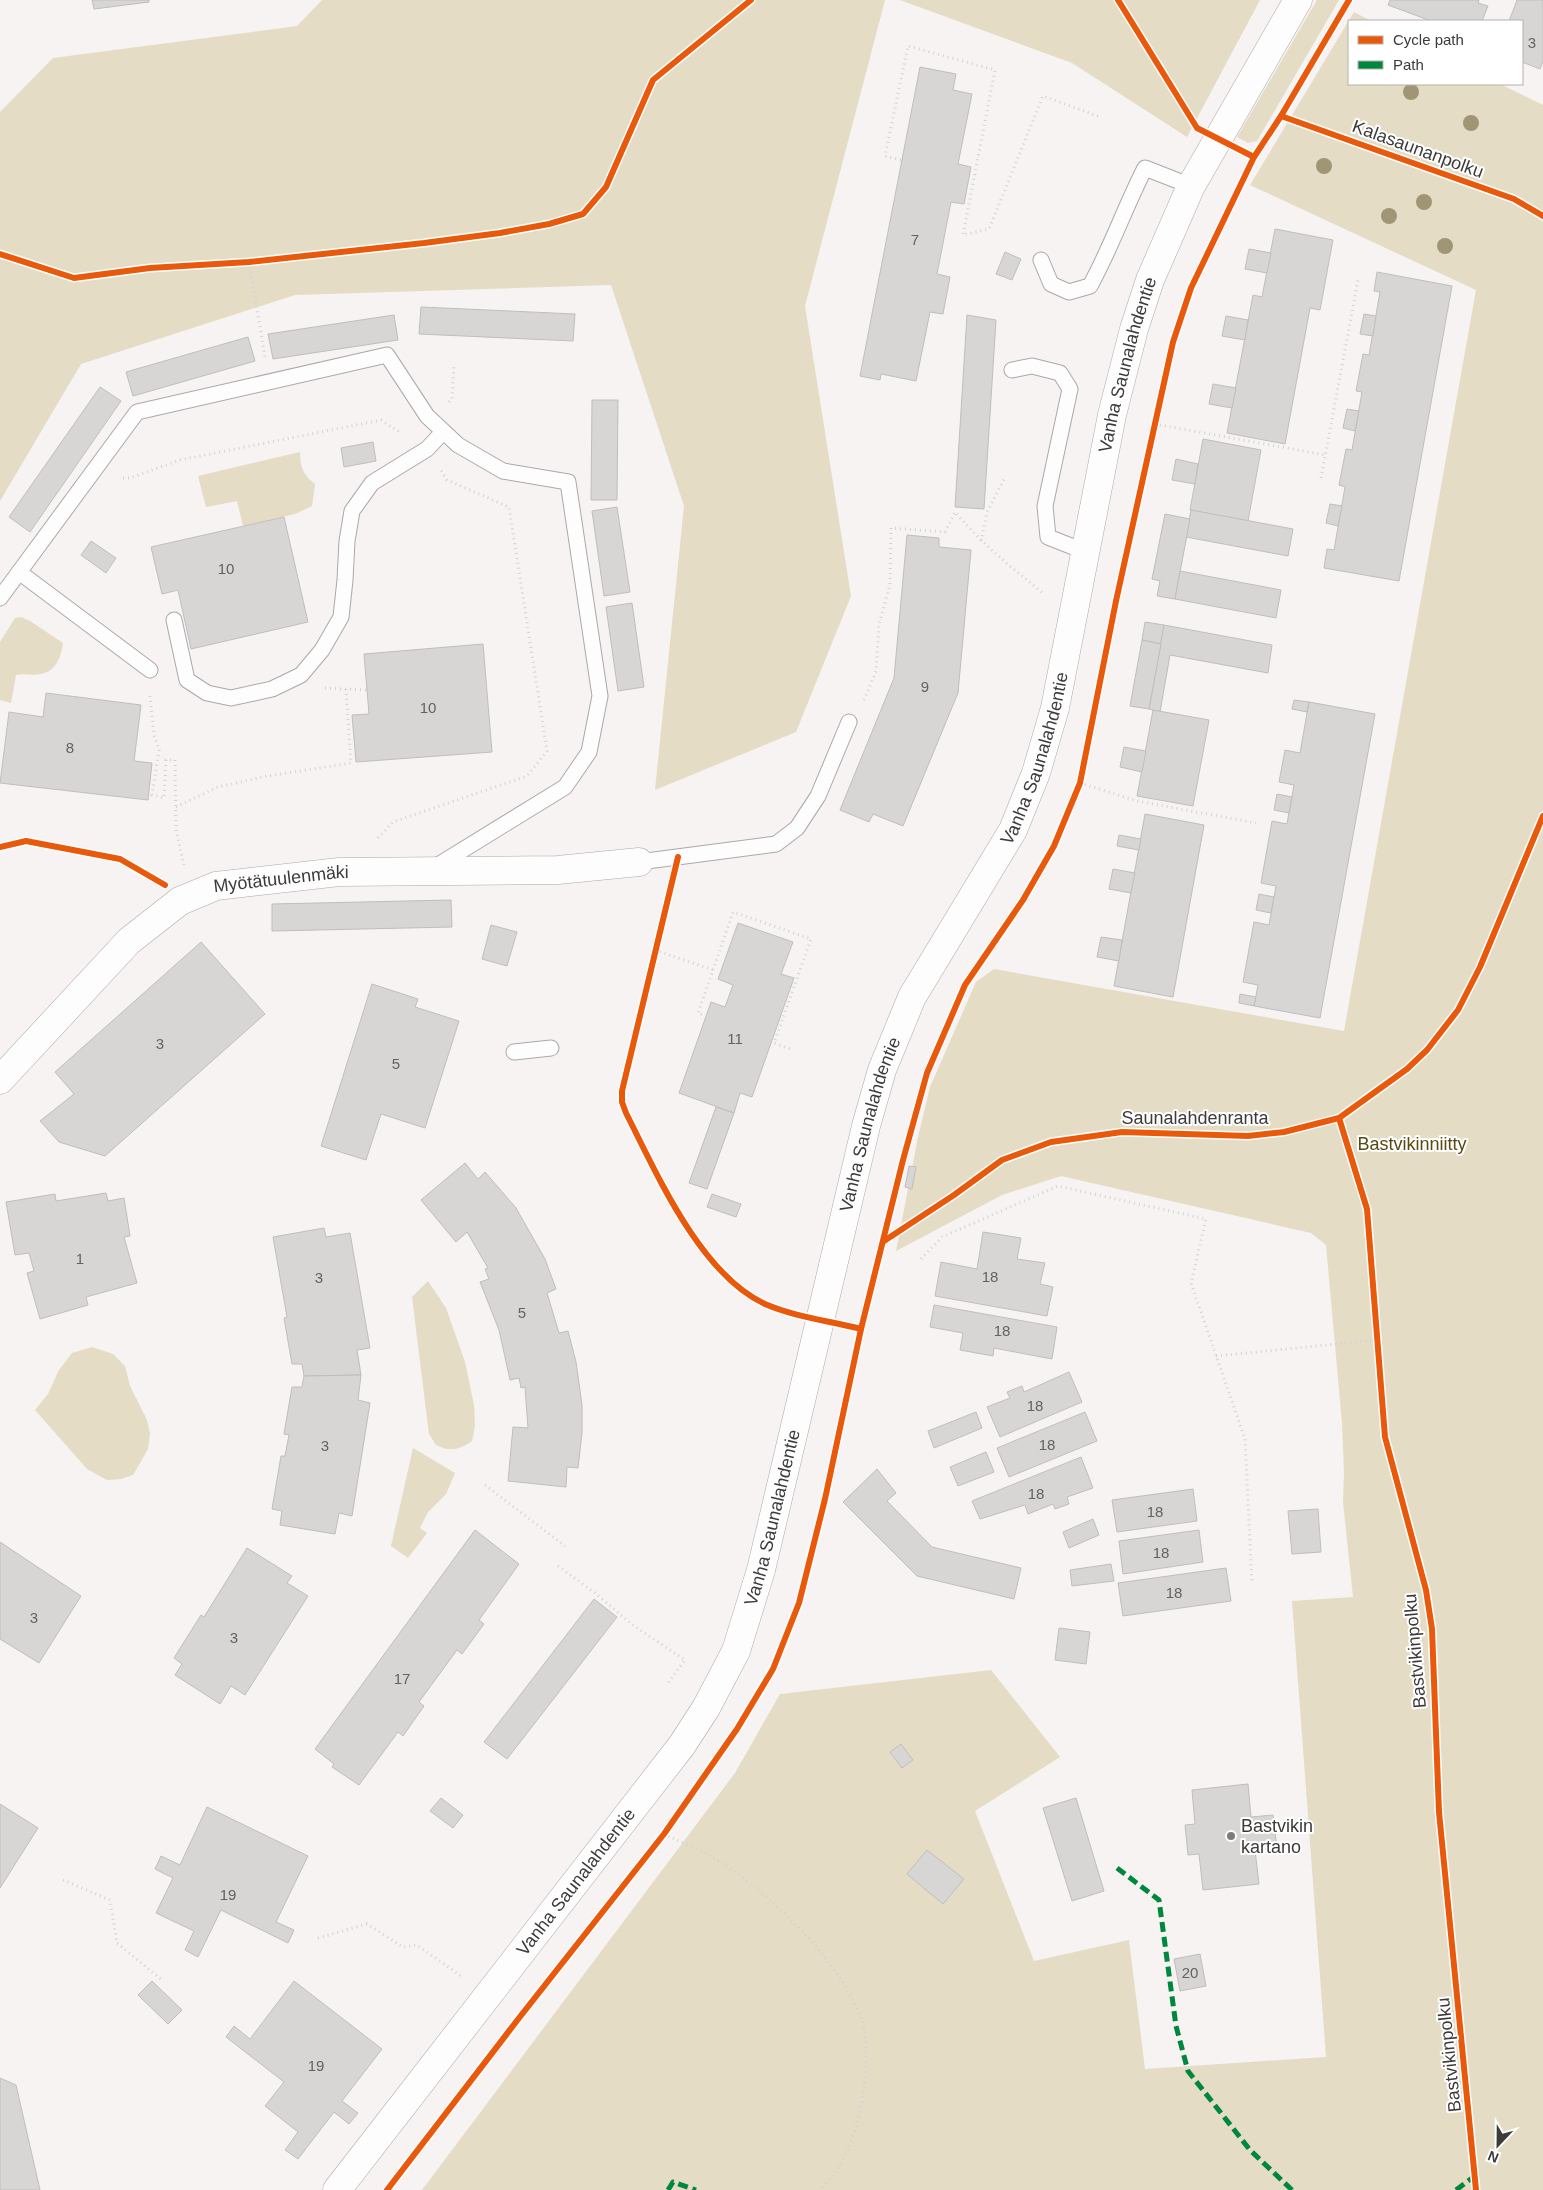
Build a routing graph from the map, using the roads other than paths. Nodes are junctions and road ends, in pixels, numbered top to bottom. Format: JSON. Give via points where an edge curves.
{"nodes":[{"id":1,"x":1298,"y":0,"type":"edge"},
{"id":2,"x":1191,"y":186,"type":"junction"},
{"id":3,"x":1041,"y":260,"type":"dead end"},
{"id":4,"x":1012,"y":370,"type":"dead end"},
{"id":5,"x":444,"y":432,"type":"junction"},
{"id":6,"x":1086,"y":552,"type":"junction"},
{"id":7,"x":19,"y":572,"type":"junction"},
{"id":8,"x":0,"y":598,"type":"edge"},
{"id":9,"x":174,"y":620,"type":"dead end"},
{"id":10,"x":150,"y":670,"type":"road end"},
{"id":11,"x":849,"y":722,"type":"road end"},
{"id":12,"x":639,"y":862,"type":"joint"},
{"id":13,"x":430,"y":871,"type":"junction"},
{"id":14,"x":551,"y":1048,"type":"dead end"},
{"id":15,"x":514,"y":1052,"type":"dead end"},
{"id":16,"x":0,"y":1080,"type":"edge"},
{"id":17,"x":337,"y":2190,"type":"edge"}],
"edges":[{"from":1,"to":2,"type":"street","name":"Vanha Saunalahdentie"},
{"from":2,"to":3,"type":"lane","via":[[1145,168],[1090,286],[1068,292],[1051,284]]},
{"from":2,"to":6,"type":"street","name":"Vanha Saunalahdentie","via":[[1150,280],[1134,329],[1112,415]]},
{"from":4,"to":6,"type":"lane","via":[[1032,366],[1060,372],[1070,389],[1045,506],[1048,537]]},
{"from":5,"to":7,"type":"lane","via":[[427,416],[387,356],[137,412]]},
{"from":5,"to":9,"type":"lane","via":[[427,449],[372,483],[352,511],[346,541],[340,617],[322,650],[301,675],[272,689],[231,698],[207,693],[187,680]]},
{"from":5,"to":13,"type":"lane","via":[[458,445],[503,471],[568,482],[600,696],[589,752],[564,787]]},
{"from":6,"to":17,"type":"street","name":"Vanha Saunalahdentie","via":[[1055,708],[1036,773],[1013,830],[912,997],[882,1070],[761,1570],[736,1651],[682,1745]]},
{"from":7,"to":8,"type":"lane"},
{"from":7,"to":10,"type":"lane"},
{"from":11,"to":12,"type":"lane","via":[[818,796],[797,828],[776,844]]},
{"from":12,"to":13,"type":"street","name":"Myötätuulenmäki","via":[[558,870]]},
{"from":13,"to":16,"type":"street","name":"Myötätuulenmäki","via":[[339,872],[216,886],[180,901],[129,941]]},
{"from":14,"to":15,"type":"lane"}]}
